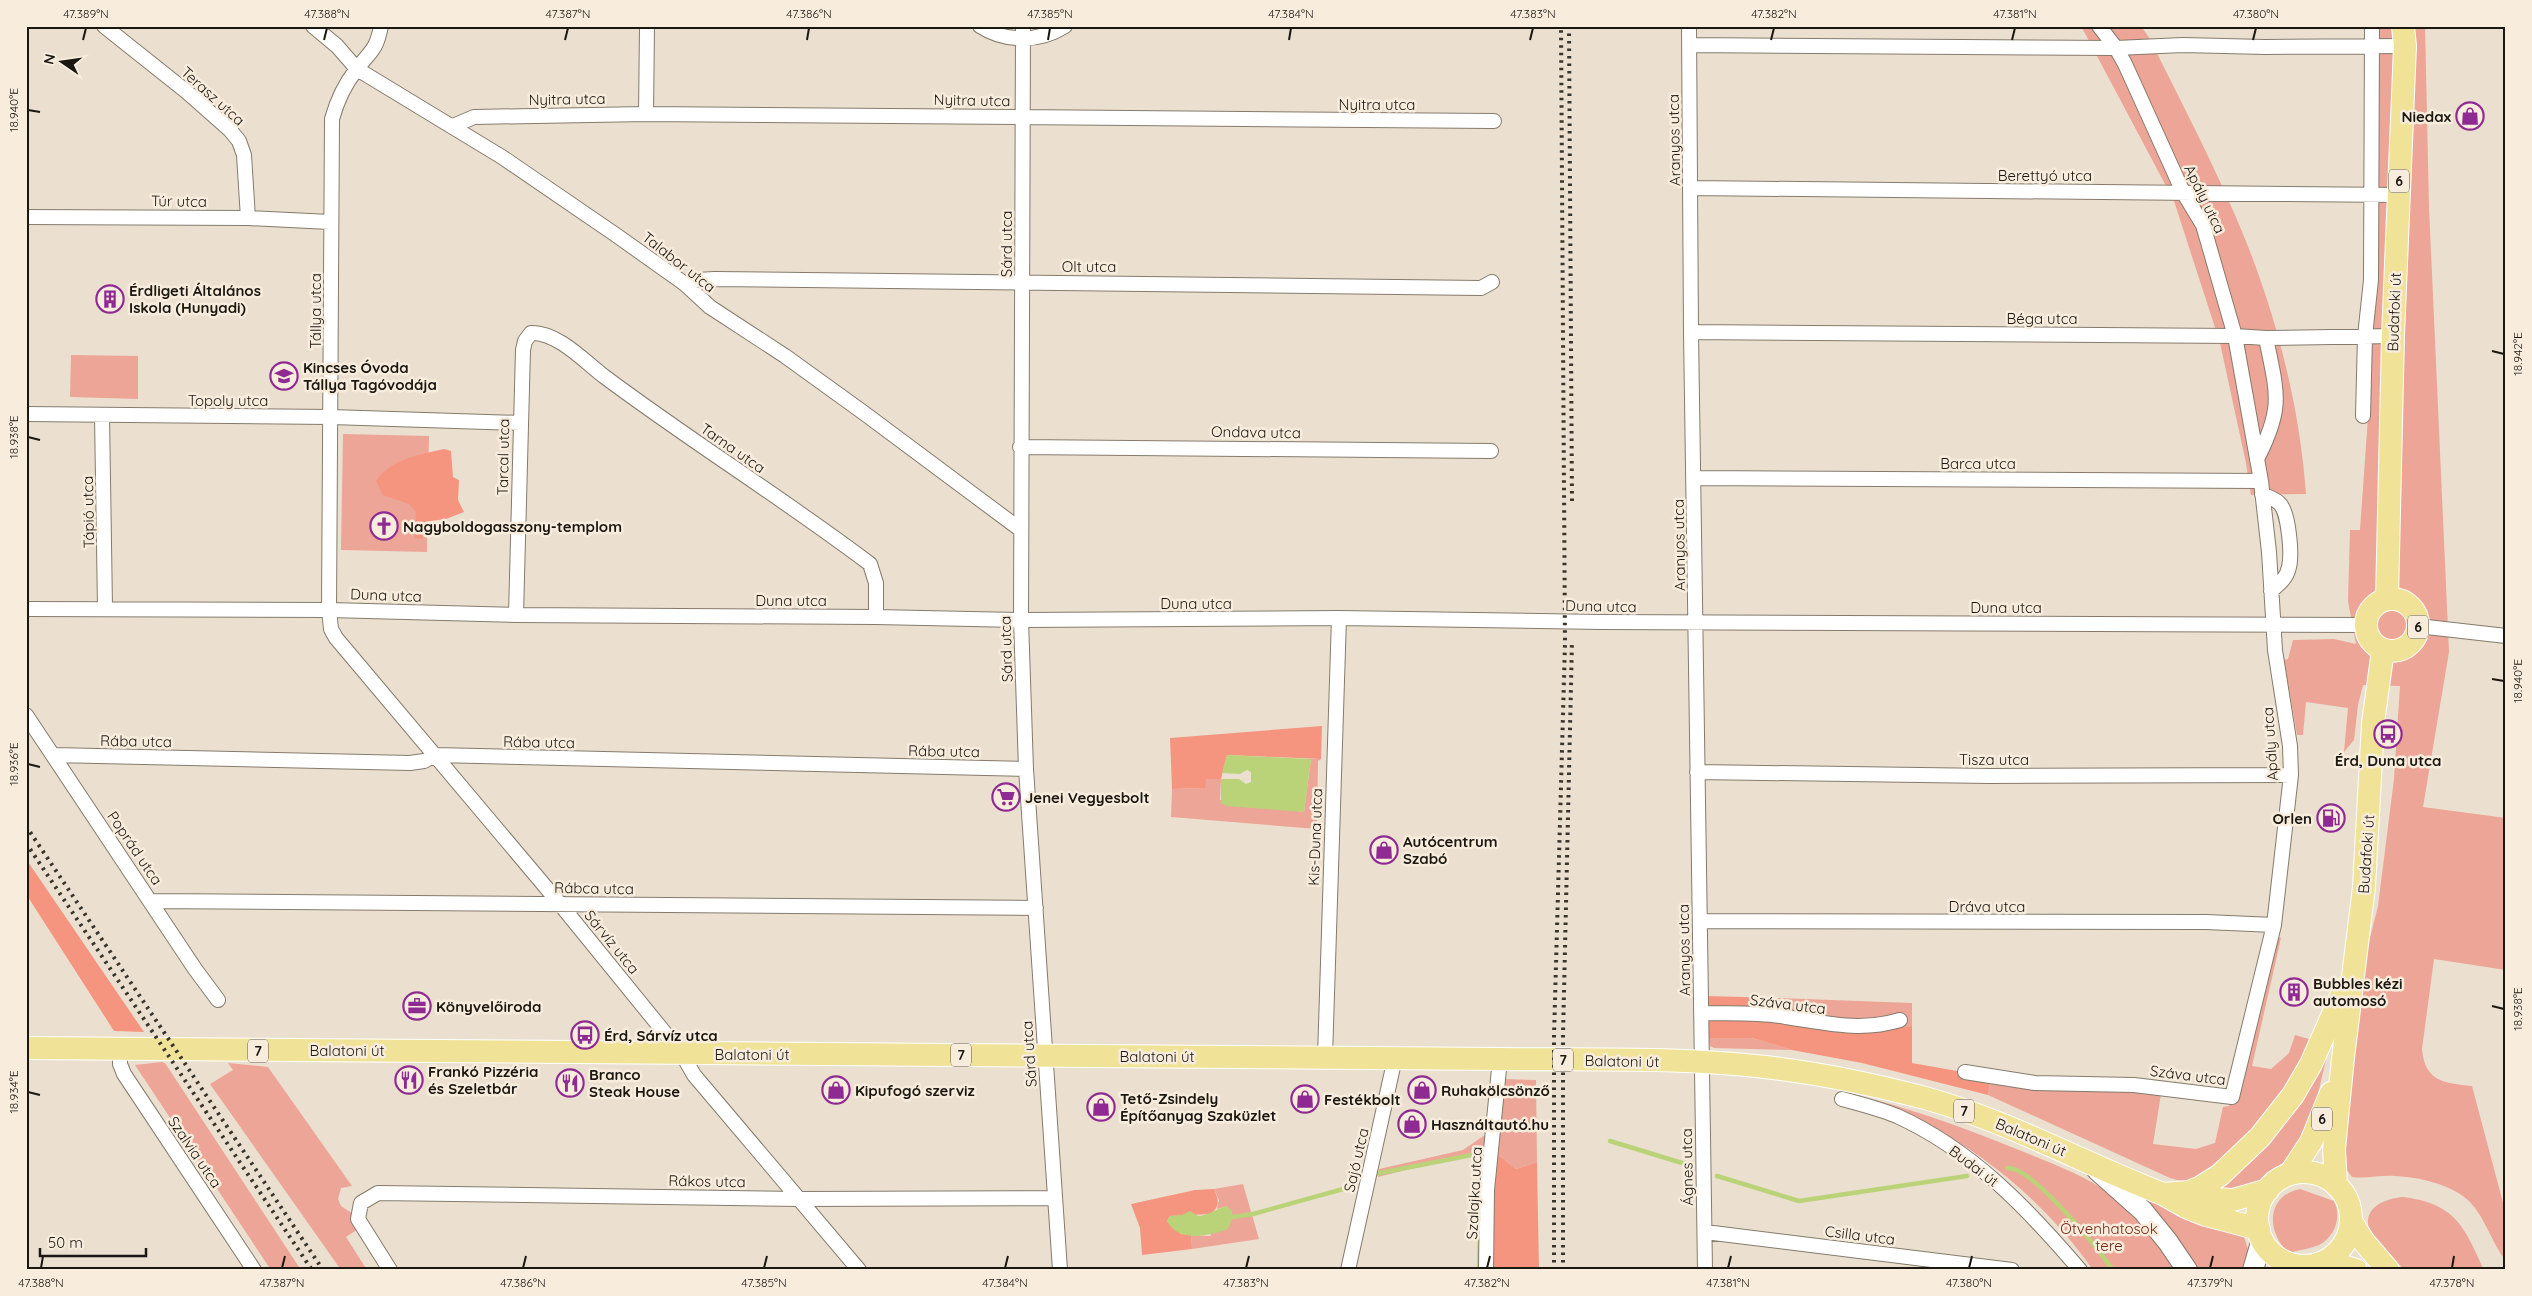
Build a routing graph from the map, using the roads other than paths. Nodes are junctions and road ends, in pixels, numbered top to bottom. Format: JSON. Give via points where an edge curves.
{"nodes":[{"id":1,"x":104,"y":26,"type":"edge"},
{"id":2,"x":313,"y":26,"type":"edge"},
{"id":3,"x":381,"y":26,"type":"edge"},
{"id":4,"x":646,"y":26,"type":"edge"},
{"id":5,"x":980,"y":26,"type":"edge"},
{"id":6,"x":1065,"y":26,"type":"edge"},
{"id":7,"x":1689,"y":26,"type":"edge"},
{"id":8,"x":2099,"y":26,"type":"edge"},
{"id":9,"x":2372,"y":26,"type":"edge"},
{"id":10,"x":1023,"y":32,"type":"edge"},
{"id":11,"x":2404,"y":36,"type":"edge"},
{"id":12,"x":1689,"y":45,"type":"junction"},
{"id":13,"x":2373,"y":46,"type":"junction"},
{"id":14,"x":2116,"y":48,"type":"junction"},
{"id":15,"x":357,"y":68,"type":"junction"},
{"id":16,"x":646,"y":114,"type":"junction"},
{"id":17,"x":1023,"y":117,"type":"junction"},
{"id":18,"x":1494,"y":121,"type":"dead end"},
{"id":19,"x":453,"y":126,"type":"junction"},
{"id":20,"x":1691,"y":188,"type":"junction"},
{"id":21,"x":2183,"y":192,"type":"junction"},
{"id":22,"x":2371,"y":194,"type":"junction"},
{"id":23,"x":2399,"y":195,"type":"junction"},
{"id":24,"x":26,"y":217,"type":"edge"},
{"id":25,"x":248,"y":218,"type":"junction"},
{"id":26,"x":330,"y":222,"type":"junction"},
{"id":27,"x":1022,"y":282,"type":"junction"},
{"id":28,"x":1492,"y":282,"type":"dead end"},
{"id":29,"x":685,"y":284,"type":"junction"},
{"id":30,"x":1691,"y":332,"type":"junction"},
{"id":31,"x":532,"y":333,"type":"joint"},
{"id":32,"x":2235,"y":336,"type":"junction"},
{"id":33,"x":2365,"y":336,"type":"junction"},
{"id":34,"x":2393,"y":336,"type":"junction"},
{"id":35,"x":2266,"y":338,"type":"junction"},
{"id":36,"x":26,"y":414,"type":"edge"},
{"id":37,"x":102,"y":415,"type":"junction"},
{"id":38,"x":2363,"y":416,"type":"dead end"},
{"id":39,"x":331,"y":417,"type":"junction"},
{"id":40,"x":520,"y":424,"type":"junction"},
{"id":41,"x":1020,"y":447,"type":"junction"},
{"id":42,"x":1491,"y":451,"type":"dead end"},
{"id":43,"x":2257,"y":459,"type":"junction"},
{"id":44,"x":1694,"y":478,"type":"junction"},
{"id":45,"x":2262,"y":487,"type":"junction"},
{"id":46,"x":1021,"y":530,"type":"junction"},
{"id":47,"x":2270,"y":590,"type":"junction"},
{"id":48,"x":2387,"y":598,"type":"junction"},
{"id":49,"x":105,"y":608,"type":"junction"},
{"id":50,"x":26,"y":609,"type":"edge"},
{"id":51,"x":329,"y":610,"type":"junction"},
{"id":52,"x":516,"y":615,"type":"junction"},
{"id":53,"x":876,"y":617,"type":"junction"},
{"id":54,"x":1339,"y":618,"type":"junction"},
{"id":55,"x":1020,"y":620,"type":"junction"},
{"id":56,"x":1696,"y":622,"type":"junction"},
{"id":57,"x":2272,"y":625,"type":"junction"},
{"id":58,"x":2365,"y":626,"type":"junction"},
{"id":59,"x":2418,"y":626,"type":"junction"},
{"id":60,"x":2506,"y":636,"type":"edge"},
{"id":61,"x":2383,"y":650,"type":"junction"},
{"id":62,"x":26,"y":714,"type":"edge"},
{"id":63,"x":53,"y":755,"type":"junction"},
{"id":64,"x":435,"y":756,"type":"junction"},
{"id":65,"x":1026,"y":769,"type":"junction"},
{"id":66,"x":1698,"y":772,"type":"junction"},
{"id":67,"x":2291,"y":775,"type":"junction"},
{"id":68,"x":152,"y":901,"type":"junction"},
{"id":69,"x":560,"y":904,"type":"junction"},
{"id":70,"x":1036,"y":908,"type":"junction"},
{"id":71,"x":1700,"y":921,"type":"junction"},
{"id":72,"x":2274,"y":925,"type":"junction"},
{"id":73,"x":2355,"y":965,"type":"junction"},
{"id":74,"x":218,"y":1000,"type":"dead end"},
{"id":75,"x":1702,"y":1013,"type":"junction"},
{"id":76,"x":1900,"y":1020,"type":"dead end"},
{"id":77,"x":26,"y":1048,"type":"edge"},
{"id":78,"x":120,"y":1049,"type":"junction"},
{"id":79,"x":682,"y":1054,"type":"junction"},
{"id":80,"x":1046,"y":1055,"type":"junction"},
{"id":81,"x":1325,"y":1057,"type":"junction"},
{"id":82,"x":1395,"y":1058,"type":"junction"},
{"id":83,"x":2343,"y":1058,"type":"junction"},
{"id":84,"x":1500,"y":1059,"type":"junction"},
{"id":85,"x":1701,"y":1063,"type":"junction"},
{"id":86,"x":1965,"y":1072,"type":"dead end"},
{"id":87,"x":1842,"y":1099,"type":"dead end"},
{"id":88,"x":2088,"y":1162,"type":"junction"},
{"id":89,"x":2290,"y":1174,"type":"junction"},
{"id":90,"x":2336,"y":1184,"type":"junction"},
{"id":91,"x":2268,"y":1190,"type":"junction"},
{"id":92,"x":2164,"y":1194,"type":"junction"},
{"id":93,"x":1055,"y":1198,"type":"junction"},
{"id":94,"x":801,"y":1199,"type":"junction"},
{"id":95,"x":2352,"y":1222,"type":"junction"},
{"id":96,"x":1704,"y":1232,"type":"junction"},
{"id":97,"x":2260,"y":1234,"type":"junction"},
{"id":98,"x":2326,"y":1261,"type":"junction"},
{"id":99,"x":2290,"y":1267,"type":"edge"},
{"id":100,"x":254,"y":1270,"type":"edge"},
{"id":101,"x":390,"y":1270,"type":"edge"},
{"id":102,"x":859,"y":1270,"type":"edge"},
{"id":103,"x":1060,"y":1270,"type":"edge"},
{"id":104,"x":1348,"y":1270,"type":"edge"},
{"id":105,"x":1486,"y":1270,"type":"edge"},
{"id":106,"x":1705,"y":1270,"type":"edge"},
{"id":107,"x":2012,"y":1270,"type":"edge"},
{"id":108,"x":2080,"y":1270,"type":"edge"},
{"id":109,"x":2187,"y":1270,"type":"edge"},
{"id":110,"x":2253,"y":1270,"type":"edge"},
{"id":111,"x":2356,"y":1270,"type":"edge"},
{"id":112,"x":2388,"y":1270,"type":"edge"}],
"edges":[{"from":1,"to":25,"type":"street","name":"Terasz utca","via":[[187,92],[239,141],[244,155]]},
{"from":2,"to":15,"type":"street","name":"Talabor utca"},
{"from":3,"to":15,"type":"street","name":"Tállya utca","via":[[371,55]]},
{"from":4,"to":16,"type":"street"},
{"from":5,"to":10,"type":"street","via":[[997,34]]},
{"from":6,"to":10,"type":"street","via":[[1050,34]]},
{"from":7,"to":12,"type":"street","name":"Aranyos utca"},
{"from":8,"to":14,"type":"street","name":"Apály utca"},
{"from":9,"to":13,"type":"street","name":"Budafoki út"},
{"from":10,"to":17,"type":"street","name":"Sárd utca"},
{"from":11,"to":13,"type":"street"},
{"from":11,"to":23,"type":"main road","name":"Budafoki út","number":"6"},
{"from":12,"to":14,"type":"street"},
{"from":12,"to":20,"type":"street","name":"Aranyos utca"},
{"from":13,"to":14,"type":"street"},
{"from":13,"to":22,"type":"street","name":"Budafoki út"},
{"from":14,"to":21,"type":"street","name":"Apály utca"},
{"from":15,"to":19,"type":"street","name":"Talabor utca"},
{"from":15,"to":26,"type":"street","name":"Tállya utca","via":[[339,98],[332,119]]},
{"from":16,"to":17,"type":"street","name":"Nyitra utca"},
{"from":16,"to":19,"type":"street","name":"Nyitra utca","via":[[474,117]]},
{"from":17,"to":18,"type":"street","name":"Nyitra utca"},
{"from":17,"to":27,"type":"street","name":"Sárd utca"},
{"from":19,"to":29,"type":"street","name":"Talabor utca"},
{"from":20,"to":21,"type":"street","name":"Berettyó utca"},
{"from":20,"to":30,"type":"street","name":"Aranyos utca"},
{"from":21,"to":22,"type":"street","name":"Berettyó utca"},
{"from":21,"to":32,"type":"street","name":"Apály utca","via":[[2203,225]]},
{"from":22,"to":23,"type":"street","name":"Berettyó utca"},
{"from":22,"to":33,"type":"street","name":"Budafoki út","via":[[2371,280]]},
{"from":23,"to":34,"type":"main road","name":"Budafoki út","number":"6"},
{"from":24,"to":25,"type":"street","name":"Túr utca"},
{"from":25,"to":26,"type":"street","name":"Túr utca"},
{"from":26,"to":39,"type":"street","name":"Tállya utca"},
{"from":27,"to":28,"type":"street","name":"Olt utca","via":[[1481,288]]},
{"from":27,"to":29,"type":"street","name":"Olt utca","via":[[714,279]]},
{"from":27,"to":41,"type":"street","name":"Sárd utca"},
{"from":29,"to":46,"type":"street","name":"Talabor utca","via":[[710,307],[848,401]]},
{"from":30,"to":32,"type":"street","name":"Béga utca"},
{"from":30,"to":44,"type":"street","name":"Aranyos utca"},
{"from":31,"to":40,"type":"street","name":"Tarcal utca","via":[[523,350]]},
{"from":31,"to":53,"type":"street","name":"Tarna utca","via":[[540,333],[560,343],[870,564],[876,583]]},
{"from":32,"to":35,"type":"street","name":"Béga utca"},
{"from":32,"to":43,"type":"street","name":"Apály utca"},
{"from":33,"to":34,"type":"street","name":"Béga utca"},
{"from":33,"to":35,"type":"street","name":"Béga utca"},
{"from":33,"to":38,"type":"street","name":"Budafoki út"},
{"from":34,"to":48,"type":"main road","name":"Budafoki út","number":"6"},
{"from":35,"to":43,"type":"street","via":[[2277,396],[2276,413]]},
{"from":36,"to":37,"type":"street","name":"Topoly utca"},
{"from":37,"to":39,"type":"street","name":"Topoly utca"},
{"from":37,"to":49,"type":"street","name":"Tápió utca"},
{"from":39,"to":40,"type":"street","name":"Topoly utca"},
{"from":39,"to":51,"type":"street","name":"Tállya utca"},
{"from":40,"to":52,"type":"street","name":"Tarcal utca"},
{"from":41,"to":42,"type":"street","name":"Ondava utca"},
{"from":41,"to":46,"type":"street","name":"Sárd utca"},
{"from":43,"to":45,"type":"street","name":"Apály utca"},
{"from":44,"to":45,"type":"street","name":"Barca utca"},
{"from":44,"to":56,"type":"street","name":"Aranyos utca"},
{"from":45,"to":47,"type":"street","name":"Apály utca"},
{"from":45,"to":47,"type":"street","via":[[2281,504],[2290,546],[2289,567],[2283,581]]},
{"from":46,"to":55,"type":"street","name":"Sárd utca"},
{"from":47,"to":57,"type":"street","name":"Apály utca"},
{"from":48,"to":58,"type":"main road","via":[[2371,608]]},
{"from":48,"to":59,"type":"main road","number":"6","via":[[2409,604],[2418,618]]},
{"from":49,"to":50,"type":"street","name":"Duna utca"},
{"from":49,"to":51,"type":"street","name":"Duna utca"},
{"from":51,"to":52,"type":"street","name":"Duna utca"},
{"from":51,"to":64,"type":"street","name":"Sárvíz utca","via":[[331,629],[336,638]]},
{"from":52,"to":53,"type":"street","name":"Duna utca"},
{"from":53,"to":55,"type":"street","name":"Duna utca"},
{"from":54,"to":55,"type":"street","name":"Duna utca"},
{"from":54,"to":56,"type":"street","name":"Duna utca"},
{"from":54,"to":81,"type":"street","name":"Kis-Duna utca"},
{"from":55,"to":65,"type":"street","name":"Sárd utca"},
{"from":56,"to":57,"type":"street","name":"Duna utca"},
{"from":56,"to":66,"type":"street","name":"Aranyos utca"},
{"from":57,"to":58,"type":"street","name":"Duna utca"},
{"from":57,"to":67,"type":"street","name":"Apály utca"},
{"from":58,"to":61,"type":"main road","via":[[2370,640]]},
{"from":59,"to":60,"type":"street"},
{"from":59,"to":61,"type":"main road","number":"6","via":[[2413,641],[2407,646],[2399,650]]},
{"from":61,"to":73,"type":"main road","name":"Budafoki út","number":"6","via":[[2373,723],[2366,865]]},
{"from":62,"to":63,"type":"street","name":"Poprád utca"},
{"from":63,"to":64,"type":"street","name":"Rába utca","via":[[410,763]]},
{"from":63,"to":68,"type":"street","name":"Poprád utca"},
{"from":64,"to":65,"type":"street","name":"Rába utca"},
{"from":64,"to":69,"type":"street","name":"Sárvíz utca"},
{"from":65,"to":70,"type":"street","name":"Sárd utca"},
{"from":66,"to":67,"type":"street","name":"Tisza utca","via":[[1991,776]]},
{"from":66,"to":71,"type":"street","name":"Aranyos utca"},
{"from":67,"to":72,"type":"street","name":"Apály utca"},
{"from":68,"to":69,"type":"street","name":"Rábca utca"},
{"from":68,"to":74,"type":"street","name":"Poprád utca"},
{"from":69,"to":70,"type":"street","name":"Rábca utca"},
{"from":69,"to":79,"type":"street","name":"Sárvíz utca"},
{"from":70,"to":80,"type":"street","name":"Sárd utca"},
{"from":71,"to":72,"type":"street","name":"Dráva utca","via":[[2206,922]]},
{"from":71,"to":75,"type":"street","name":"Aranyos utca"},
{"from":72,"to":86,"type":"street","name":"Száva utca","via":[[2232,1097],[2134,1085],[2034,1083]]},
{"from":73,"to":83,"type":"main road","name":"Budafoki út","number":"6"},
{"from":73,"to":92,"type":"main road","via":[[2311,1064],[2293,1095],[2260,1136],[2220,1176],[2189,1192]]},
{"from":75,"to":76,"type":"street","name":"Száva utca","via":[[1785,1016],[1847,1027],[1884,1025]]},
{"from":75,"to":85,"type":"street","name":"Aranyos utca"},
{"from":77,"to":78,"type":"main road","name":"Balatoni út","number":"7"},
{"from":78,"to":79,"type":"main road","name":"Balatoni út","number":"7"},
{"from":78,"to":100,"type":"street","name":"Szalvia utca","via":[[124,1074]]},
{"from":79,"to":80,"type":"main road","name":"Balatoni út","number":"7"},
{"from":79,"to":94,"type":"street","name":"Sárvíz utca","via":[[694,1074]]},
{"from":80,"to":81,"type":"main road","name":"Balatoni út","number":"7"},
{"from":80,"to":93,"type":"street","name":"Sárd utca"},
{"from":81,"to":82,"type":"main road","name":"Balatoni út","number":"7"},
{"from":82,"to":84,"type":"main road","name":"Balatoni út","number":"7"},
{"from":82,"to":104,"type":"street","name":"Sajó utca"},
{"from":83,"to":89,"type":"main road","name":"Budafoki út","number":"6","via":[[2321,1121],[2301,1161]]},
{"from":83,"to":90,"type":"main road","name":"Budafoki út","number":"6","via":[[2334,1149]]},
{"from":84,"to":85,"type":"main road","name":"Balatoni út","number":"7"},
{"from":84,"to":105,"type":"street","name":"Szalajka utca","via":[[1487,1190]]},
{"from":85,"to":88,"type":"main road","name":"Balatoni út","number":"7","via":[[1764,1066],[1834,1076],[1926,1099],[1992,1120]]},
{"from":85,"to":96,"type":"street","name":"Ágnes utca"},
{"from":87,"to":108,"type":"street","name":"Budai út","via":[[1905,1120],[1973,1162],[2027,1210]]},
{"from":88,"to":92,"type":"main road","name":"Balatoni út","number":"7"},
{"from":88,"to":109,"type":"main road","via":[[2143,1211]]},
{"from":89,"to":90,"type":"main road","via":[[2315,1173]]},
{"from":89,"to":91,"type":"main road","number":"6"},
{"from":90,"to":95,"type":"main road","number":"6","via":[[2348,1200]]},
{"from":91,"to":92,"type":"main road","number":"7","via":[[2224,1201]]},
{"from":91,"to":97,"type":"main road","via":[[2259,1208]]},
{"from":92,"to":97,"type":"main road","name":"Balatoni út","number":"7","via":[[2186,1208]]},
{"from":93,"to":94,"type":"street","name":"Rákos utca"},
{"from":93,"to":103,"type":"street","name":"Sárd utca"},
{"from":94,"to":101,"type":"street","name":"Rákos utca","via":[[378,1193],[361,1203],[358,1212],[360,1224]]},
{"from":94,"to":102,"type":"street","name":"Sárvíz utca"},
{"from":95,"to":98,"type":"main road","via":[[2343,1247]]},
{"from":95,"to":112,"type":"main road","number":"6"},
{"from":96,"to":106,"type":"street","name":"Ágnes utca"},
{"from":96,"to":107,"type":"street","name":"Csilla utca"},
{"from":97,"to":99,"type":"main road","via":[[2274,1255]]},
{"from":97,"to":110,"type":"main road"},
{"from":98,"to":99,"type":"main road"},
{"from":98,"to":111,"type":"main road"}]}
